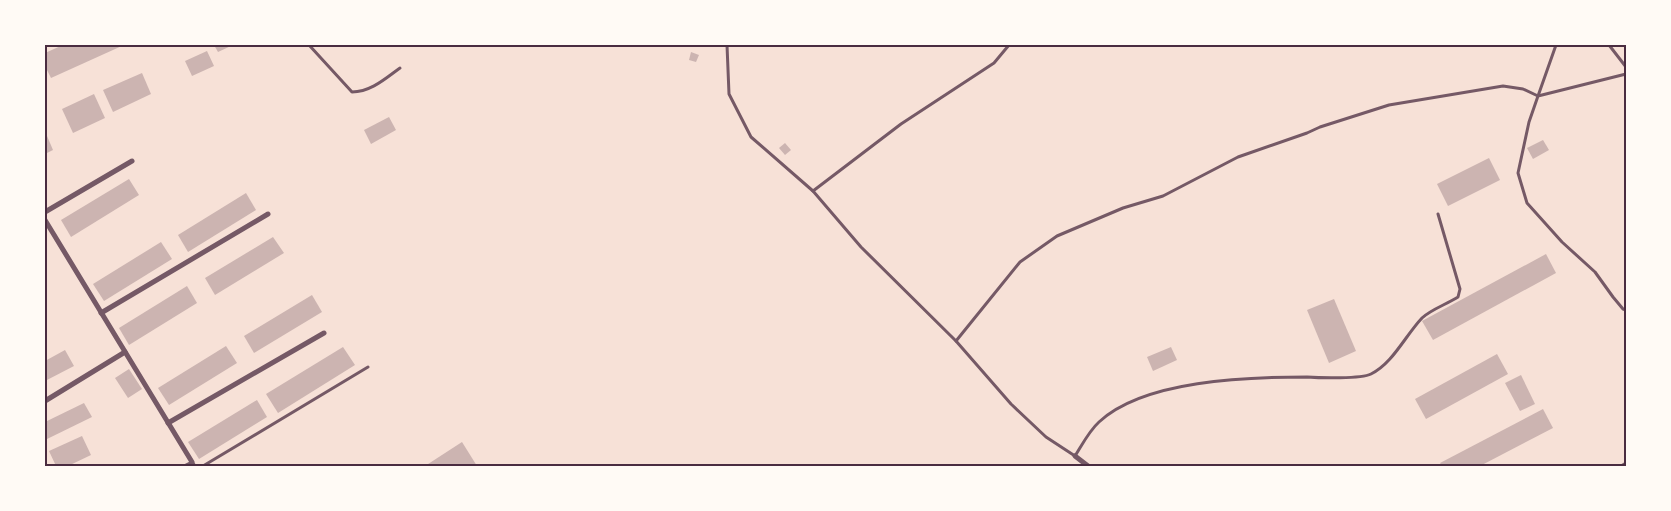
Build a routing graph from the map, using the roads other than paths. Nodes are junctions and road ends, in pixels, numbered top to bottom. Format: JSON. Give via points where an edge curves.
{"nodes":[{"id":1,"x":309,"y":45,"type":"edge"},
{"id":2,"x":727,"y":45,"type":"edge"},
{"id":3,"x":1009,"y":45,"type":"edge"},
{"id":4,"x":1556,"y":45,"type":"edge"},
{"id":5,"x":1609,"y":45,"type":"edge"},
{"id":6,"x":1626,"y":67,"type":"edge"},
{"id":7,"x":400,"y":68,"type":"dead end"},
{"id":8,"x":1626,"y":74,"type":"edge"},
{"id":9,"x":1538,"y":96,"type":"junction"},
{"id":10,"x":132,"y":161,"type":"dead end"},
{"id":11,"x":813,"y":192,"type":"junction"},
{"id":12,"x":45,"y":212,"type":"edge"},
{"id":13,"x":268,"y":214,"type":"dead end"},
{"id":14,"x":1438,"y":214,"type":"dead end"},
{"id":15,"x":45,"y":220,"type":"edge"},
{"id":16,"x":1626,"y":310,"type":"edge"},
{"id":17,"x":101,"y":313,"type":"junction"},
{"id":18,"x":324,"y":333,"type":"dead end"},
{"id":19,"x":956,"y":341,"type":"junction"},
{"id":20,"x":125,"y":352,"type":"junction"},
{"id":21,"x":368,"y":367,"type":"dead end"},
{"id":22,"x":45,"y":401,"type":"edge"},
{"id":23,"x":168,"y":424,"type":"junction"},
{"id":24,"x":1075,"y":456,"type":"junction"},
{"id":25,"x":1626,"y":462,"type":"edge"},
{"id":26,"x":193,"y":464,"type":"edge"},
{"id":27,"x":184,"y":466,"type":"edge"},
{"id":28,"x":203,"y":466,"type":"edge"},
{"id":29,"x":1088,"y":466,"type":"edge"},
{"id":30,"x":1621,"y":466,"type":"edge"}],
"edges":[{"from":1,"to":7,"type":"lane","via":[[352,92],[362,92]]},
{"from":2,"to":11,"type":"lane","via":[[728,94],[751,137]]},
{"from":3,"to":11,"type":"lane","via":[[994,63],[901,124]]},
{"from":4,"to":9,"type":"lane"},
{"from":5,"to":6,"type":"lane"},
{"from":8,"to":9,"type":"lane"},
{"from":9,"to":16,"type":"lane","via":[[1518,173],[1527,202],[1562,242],[1595,272],[1612,297]]},
{"from":9,"to":19,"type":"lane","via":[[1523,89],[1503,86],[1389,106],[1238,157],[1163,196],[1122,208],[1057,236],[1020,262]]},
{"from":10,"to":12,"type":"street"},
{"from":11,"to":19,"type":"lane","via":[[861,247]]},
{"from":13,"to":17,"type":"street"},
{"from":14,"to":24,"type":"lane","via":[[1460,289],[1458,297],[1424,316],[1389,360],[1370,375],[1258,377],[1155,392],[1112,411],[1097,423]]},
{"from":15,"to":17,"type":"street"},
{"from":17,"to":20,"type":"street"},
{"from":18,"to":23,"type":"street"},
{"from":19,"to":24,"type":"lane","via":[[1011,404],[1046,437]]},
{"from":20,"to":22,"type":"street"},
{"from":20,"to":23,"type":"street"},
{"from":21,"to":28,"type":"lane"},
{"from":23,"to":26,"type":"street"},
{"from":24,"to":29,"type":"street"},
{"from":25,"to":30,"type":"lane"},
{"from":26,"to":27,"type":"lane"}]}
